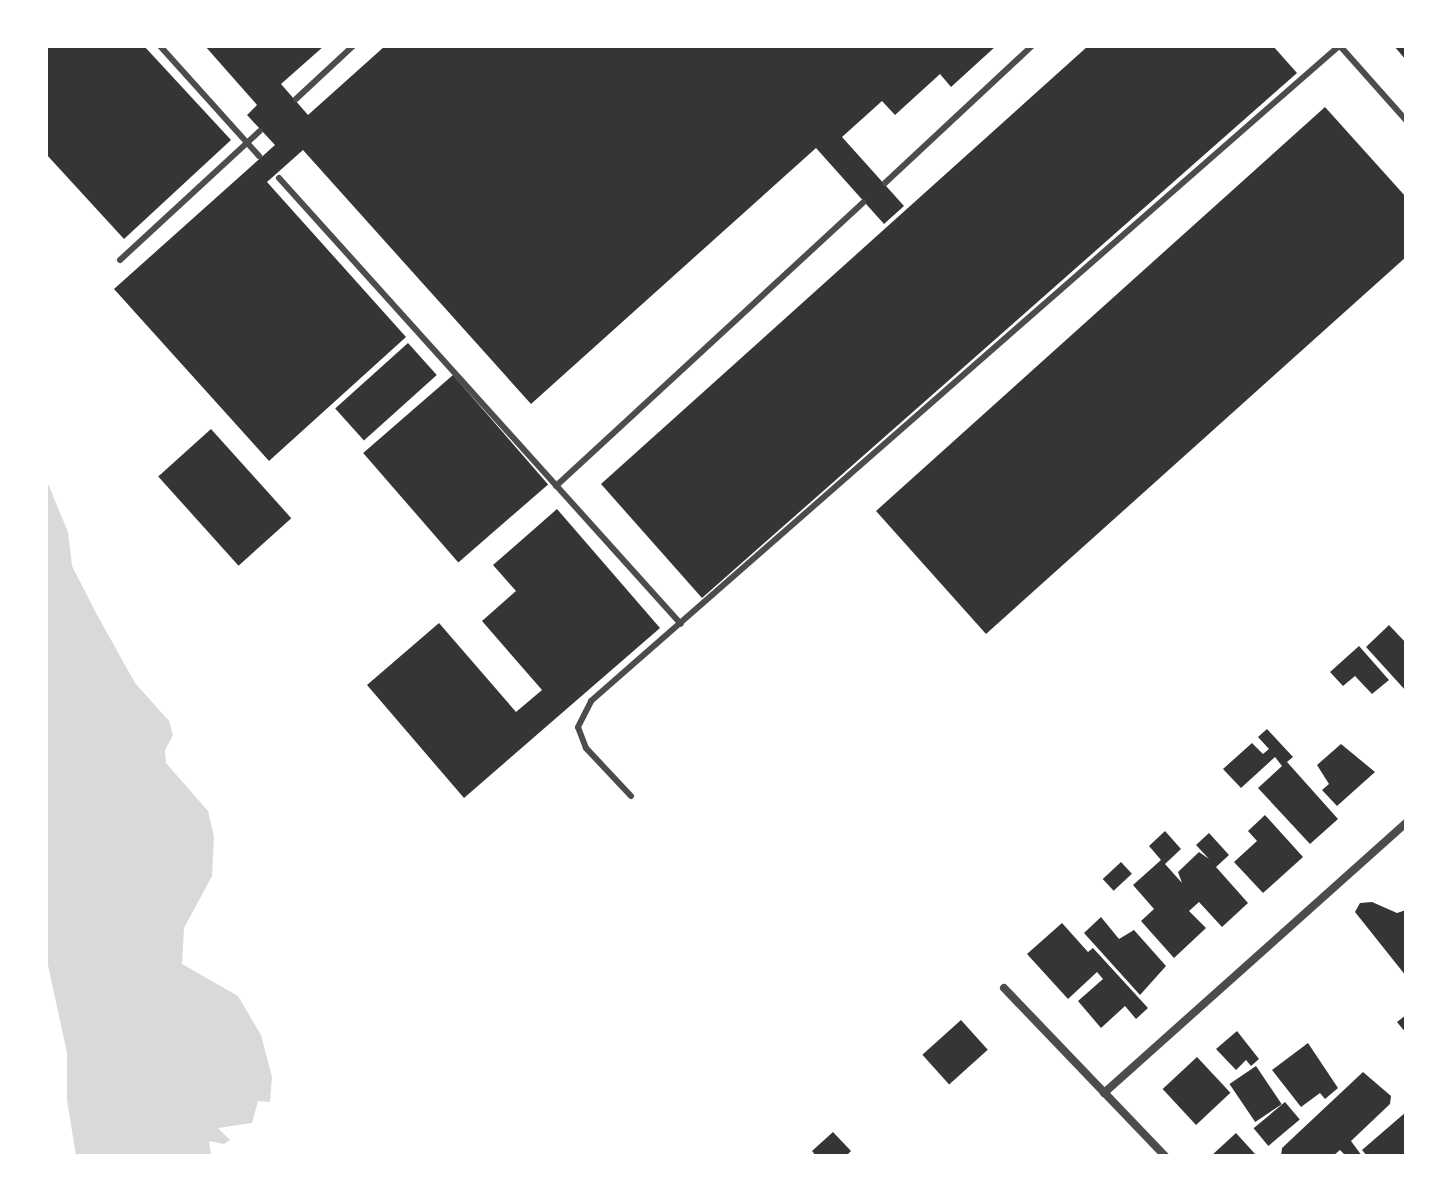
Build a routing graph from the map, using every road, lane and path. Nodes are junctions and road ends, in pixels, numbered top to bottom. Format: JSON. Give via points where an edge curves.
{"nodes":[{"id":1,"x":160,"y":46,"type":"edge"},
{"id":2,"x":353,"y":46,"type":"edge"},
{"id":3,"x":1032,"y":46,"type":"edge"},
{"id":4,"x":1340,"y":46,"type":"edge"},
{"id":5,"x":296,"y":99,"type":"dead end"},
{"id":6,"x":1406,"y":120,"type":"edge"},
{"id":7,"x":260,"y":131,"type":"dead end"},
{"id":8,"x":249,"y":145,"type":"junction"},
{"id":9,"x":259,"y":156,"type":"dead end"},
{"id":10,"x":279,"y":178,"type":"dead end"},
{"id":11,"x":885,"y":183,"type":"dead end"},
{"id":12,"x":863,"y":203,"type":"dead end"},
{"id":13,"x":120,"y":260,"type":"dead end"},
{"id":14,"x":556,"y":486,"type":"junction"},
{"id":15,"x":681,"y":624,"type":"junction"},
{"id":16,"x":631,"y":796,"type":"dead end"},
{"id":17,"x":1406,"y":823,"type":"edge"},
{"id":18,"x":1004,"y":988,"type":"dead end"},
{"id":19,"x":1104,"y":1093,"type":"junction"},
{"id":20,"x":1165,"y":1156,"type":"edge"}],
"edges":[{"from":1,"to":8,"type":"lane"},
{"from":2,"to":5,"type":"lane"},
{"from":3,"to":11,"type":"lane"},
{"from":4,"to":6,"type":"lane"},
{"from":4,"to":15,"type":"lane"},
{"from":7,"to":8,"type":"lane"},
{"from":8,"to":9,"type":"lane"},
{"from":8,"to":13,"type":"lane"},
{"from":10,"to":14,"type":"lane"},
{"from":12,"to":14,"type":"lane"},
{"from":14,"to":15,"type":"lane"},
{"from":15,"to":16,"type":"lane","via":[[591,701],[578,727],[586,748]]},
{"from":17,"to":19,"type":"street"},
{"from":18,"to":19,"type":"street"},
{"from":19,"to":20,"type":"street"}]}
